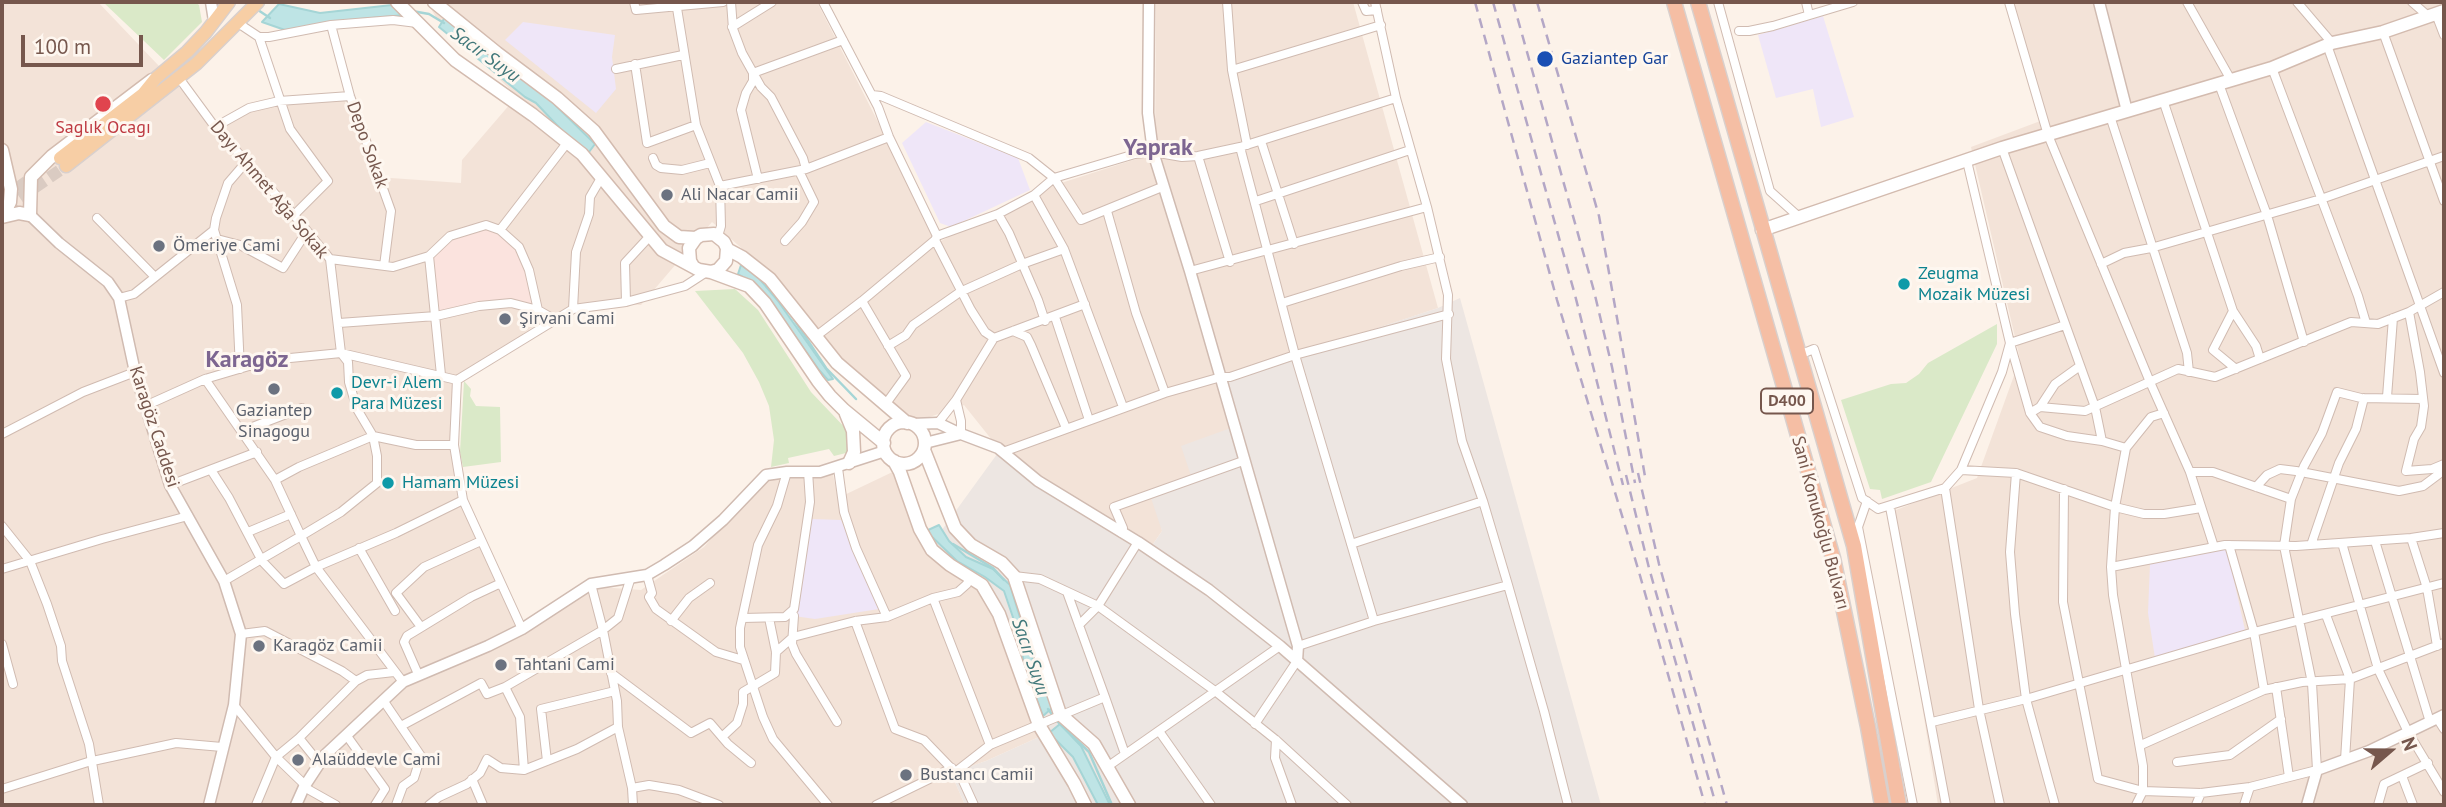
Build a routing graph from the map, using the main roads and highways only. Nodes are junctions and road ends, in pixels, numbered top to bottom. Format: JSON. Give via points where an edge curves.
{"nodes":[{"id":1,"x":229,"y":2,"type":"edge"},
{"id":2,"x":258,"y":2,"type":"edge"},
{"id":3,"x":397,"y":2,"type":"edge"},
{"id":4,"x":434,"y":2,"type":"edge"},
{"id":5,"x":1674,"y":2,"type":"edge"},
{"id":6,"x":1698,"y":2,"type":"edge"},
{"id":7,"x":2436,"y":14,"type":"edge"},
{"id":8,"x":156,"y":78,"type":"junction"},
{"id":9,"x":2,"y":159,"type":"edge"},
{"id":10,"x":2,"y":216,"type":"edge"},
{"id":11,"x":1762,"y":230,"type":"junction"},
{"id":12,"x":696,"y":238,"type":"junction"},
{"id":13,"x":727,"y":249,"type":"junction"},
{"id":14,"x":703,"y":271,"type":"junction"},
{"id":15,"x":844,"y":410,"type":"junction"},
{"id":16,"x":909,"y":423,"type":"junction"},
{"id":17,"x":925,"y":446,"type":"junction"},
{"id":18,"x":884,"y":447,"type":"junction"},
{"id":19,"x":894,"y":461,"type":"junction"},
{"id":20,"x":843,"y":466,"type":"road end"},
{"id":21,"x":1085,"y":805,"type":"edge"},
{"id":22,"x":1129,"y":805,"type":"edge"},
{"id":23,"x":1882,"y":805,"type":"edge"},
{"id":24,"x":1899,"y":805,"type":"edge"}],
"edges":[{"from":1,"to":8,"type":"main road","via":[[187,52]]},
{"from":2,"to":8,"type":"main road","via":[[179,78],[63,162]]},
{"from":3,"to":14,"type":"main road","via":[[455,60],[582,154],[668,255]]},
{"from":4,"to":12,"type":"main road","via":[[594,131],[664,226],[679,237]]},
{"from":5,"to":23,"type":"highway","name":"Sani Konukoğlu Bulvarı","number":"D400","via":[[1833,558]]},
{"from":6,"to":11,"type":"highway","name":"Sani Konukoğlu Bulvarı","number":"D400"},
{"from":7,"to":11,"type":"main road","via":[[2002,148]]},
{"from":8,"to":10,"type":"main road","via":[[31,177],[30,215]]},
{"from":9,"to":10,"type":"main road","via":[[11,193]]},
{"from":11,"to":24,"type":"highway","name":"Sani Konukoğlu Bulvarı","number":"D400","via":[[1854,546]]},
{"from":12,"to":13,"type":"main road","via":[[718,236]]},
{"from":12,"to":14,"type":"main road","via":[[689,248],[690,261]]},
{"from":13,"to":14,"type":"main road","via":[[722,266]]},
{"from":13,"to":16,"type":"main road","via":[[770,279],[837,363]]},
{"from":14,"to":15,"type":"main road","via":[[749,286]]},
{"from":15,"to":18,"type":"main road"},
{"from":15,"to":20,"type":"main road","via":[[855,452]]},
{"from":16,"to":17,"type":"main road","via":[[922,432]]},
{"from":16,"to":18,"type":"main road","via":[[888,430]]},
{"from":17,"to":19,"type":"main road","via":[[912,463]]},
{"from":17,"to":22,"type":"main road","via":[[955,528],[1014,576],[1060,714],[1094,744]]},
{"from":18,"to":19,"type":"main road"},
{"from":19,"to":21,"type":"main road","via":[[932,550],[982,585],[999,614],[1039,725]]}]}
